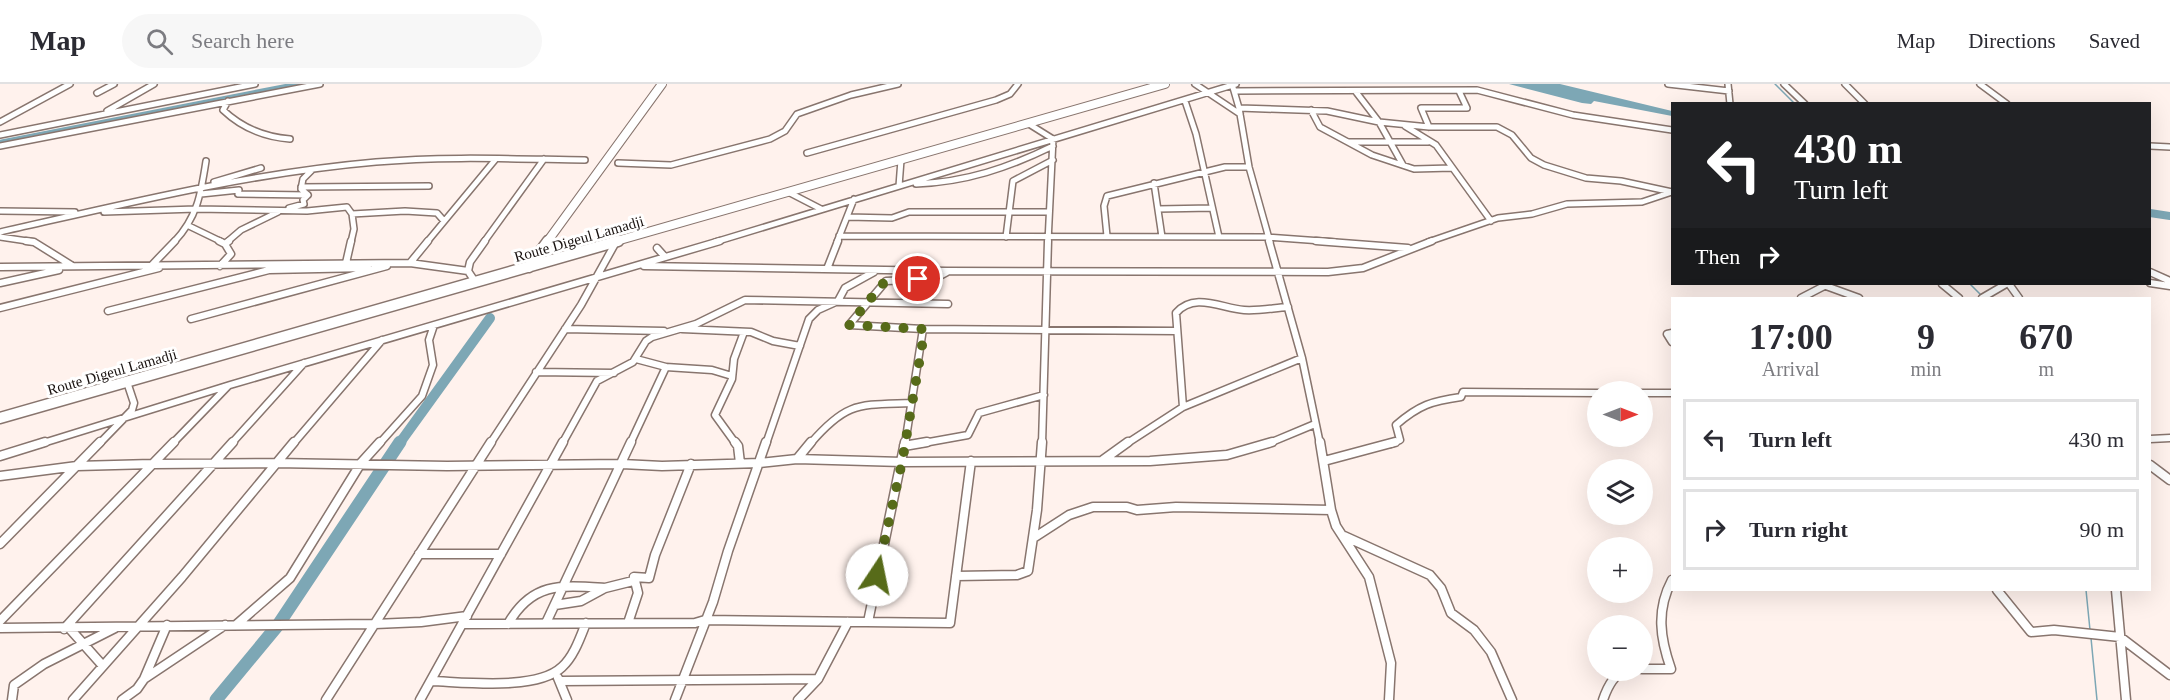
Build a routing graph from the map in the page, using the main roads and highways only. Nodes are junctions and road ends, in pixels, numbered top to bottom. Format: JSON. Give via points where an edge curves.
{"nodes":[{"id":1,"x":662,"y":84,"type":"edge"},
{"id":2,"x":1150,"y":84,"type":"edge"},
{"id":3,"x":1165,"y":84,"type":"edge"},
{"id":4,"x":532,"y":264,"type":"junction"},
{"id":5,"x":472,"y":277,"type":"junction"},
{"id":6,"x":0,"y":416,"type":"edge"}],
"edges":[{"from":1,"to":4,"type":"main road"},
{"from":2,"to":4,"type":"main road","name":"Route Digeul Lamadji"},
{"from":3,"to":4,"type":"main road","name":"Route Digeul Lamadji"},
{"from":4,"to":5,"type":"main road","name":"Route Digeul Lamadji"},
{"from":5,"to":6,"type":"main road","name":"Route Digeul Lamadji"},
{"from":5,"to":6,"type":"main road","name":"Route Digeul Lamadji","via":[[127,382]]}]}
